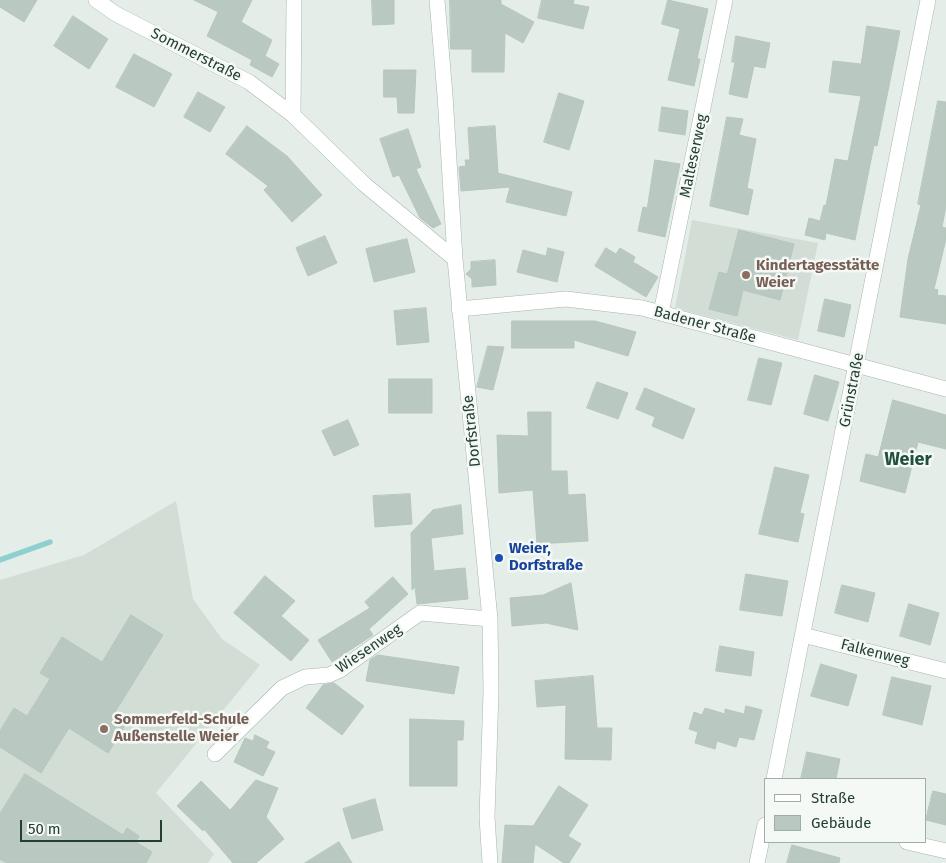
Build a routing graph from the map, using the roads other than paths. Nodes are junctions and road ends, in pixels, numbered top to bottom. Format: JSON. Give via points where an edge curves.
{"nodes":[{"id":1,"x":96,"y":0,"type":"edge"},
{"id":2,"x":437,"y":0,"type":"edge"},
{"id":3,"x":725,"y":0,"type":"edge"},
{"id":4,"x":928,"y":0,"type":"edge"},
{"id":5,"x":294,"y":3,"type":"dead end"},
{"id":6,"x":293,"y":115,"type":"junction"},
{"id":7,"x":455,"y":259,"type":"junction"},
{"id":8,"x":459,"y":309,"type":"junction"},
{"id":9,"x":661,"y":313,"type":"junction"},
{"id":10,"x":857,"y":366,"type":"junction"},
{"id":11,"x":946,"y":389,"type":"edge"},
{"id":12,"x":490,"y":619,"type":"junction"},
{"id":13,"x":804,"y":636,"type":"junction"},
{"id":14,"x":946,"y":671,"type":"edge"},
{"id":15,"x":215,"y":754,"type":"dead end"},
{"id":16,"x":774,"y":778,"type":"edge"},
{"id":17,"x":764,"y":829,"type":"edge"},
{"id":18,"x":911,"y":843,"type":"edge"},
{"id":19,"x":946,"y":851,"type":"edge"},
{"id":20,"x":490,"y":863,"type":"edge"},
{"id":21,"x":756,"y":863,"type":"edge"}],
"edges":[{"from":1,"to":6,"type":"street","name":"Sommerstraße","via":[[116,14],[249,82]]},
{"from":2,"to":7,"type":"street","name":"Dorfstraße"},
{"from":3,"to":9,"type":"street","name":"Malteserweg"},
{"from":4,"to":10,"type":"street","name":"Grünstraße"},
{"from":5,"to":6,"type":"street"},
{"from":6,"to":7,"type":"street","name":"Sommerstraße","via":[[364,184]]},
{"from":7,"to":8,"type":"street","name":"Dorfstraße"},
{"from":8,"to":9,"type":"street","name":"Badener Straße","via":[[566,299]]},
{"from":8,"to":12,"type":"street","name":"Dorfstraße"},
{"from":9,"to":10,"type":"street","name":"Badener Straße"},
{"from":10,"to":11,"type":"street","name":"Badener Straße"},
{"from":10,"to":13,"type":"street","name":"Grünstraße"},
{"from":12,"to":15,"type":"street","name":"Wiesenweg","via":[[420,613],[329,676],[305,677],[282,688]]},
{"from":12,"to":20,"type":"street","name":"Dorfstraße","via":[[487,817]]},
{"from":13,"to":14,"type":"street","name":"Falkenweg"},
{"from":13,"to":16,"type":"street","name":"Grünstraße"},
{"from":17,"to":21,"type":"street"},
{"from":18,"to":19,"type":"street"}]}
